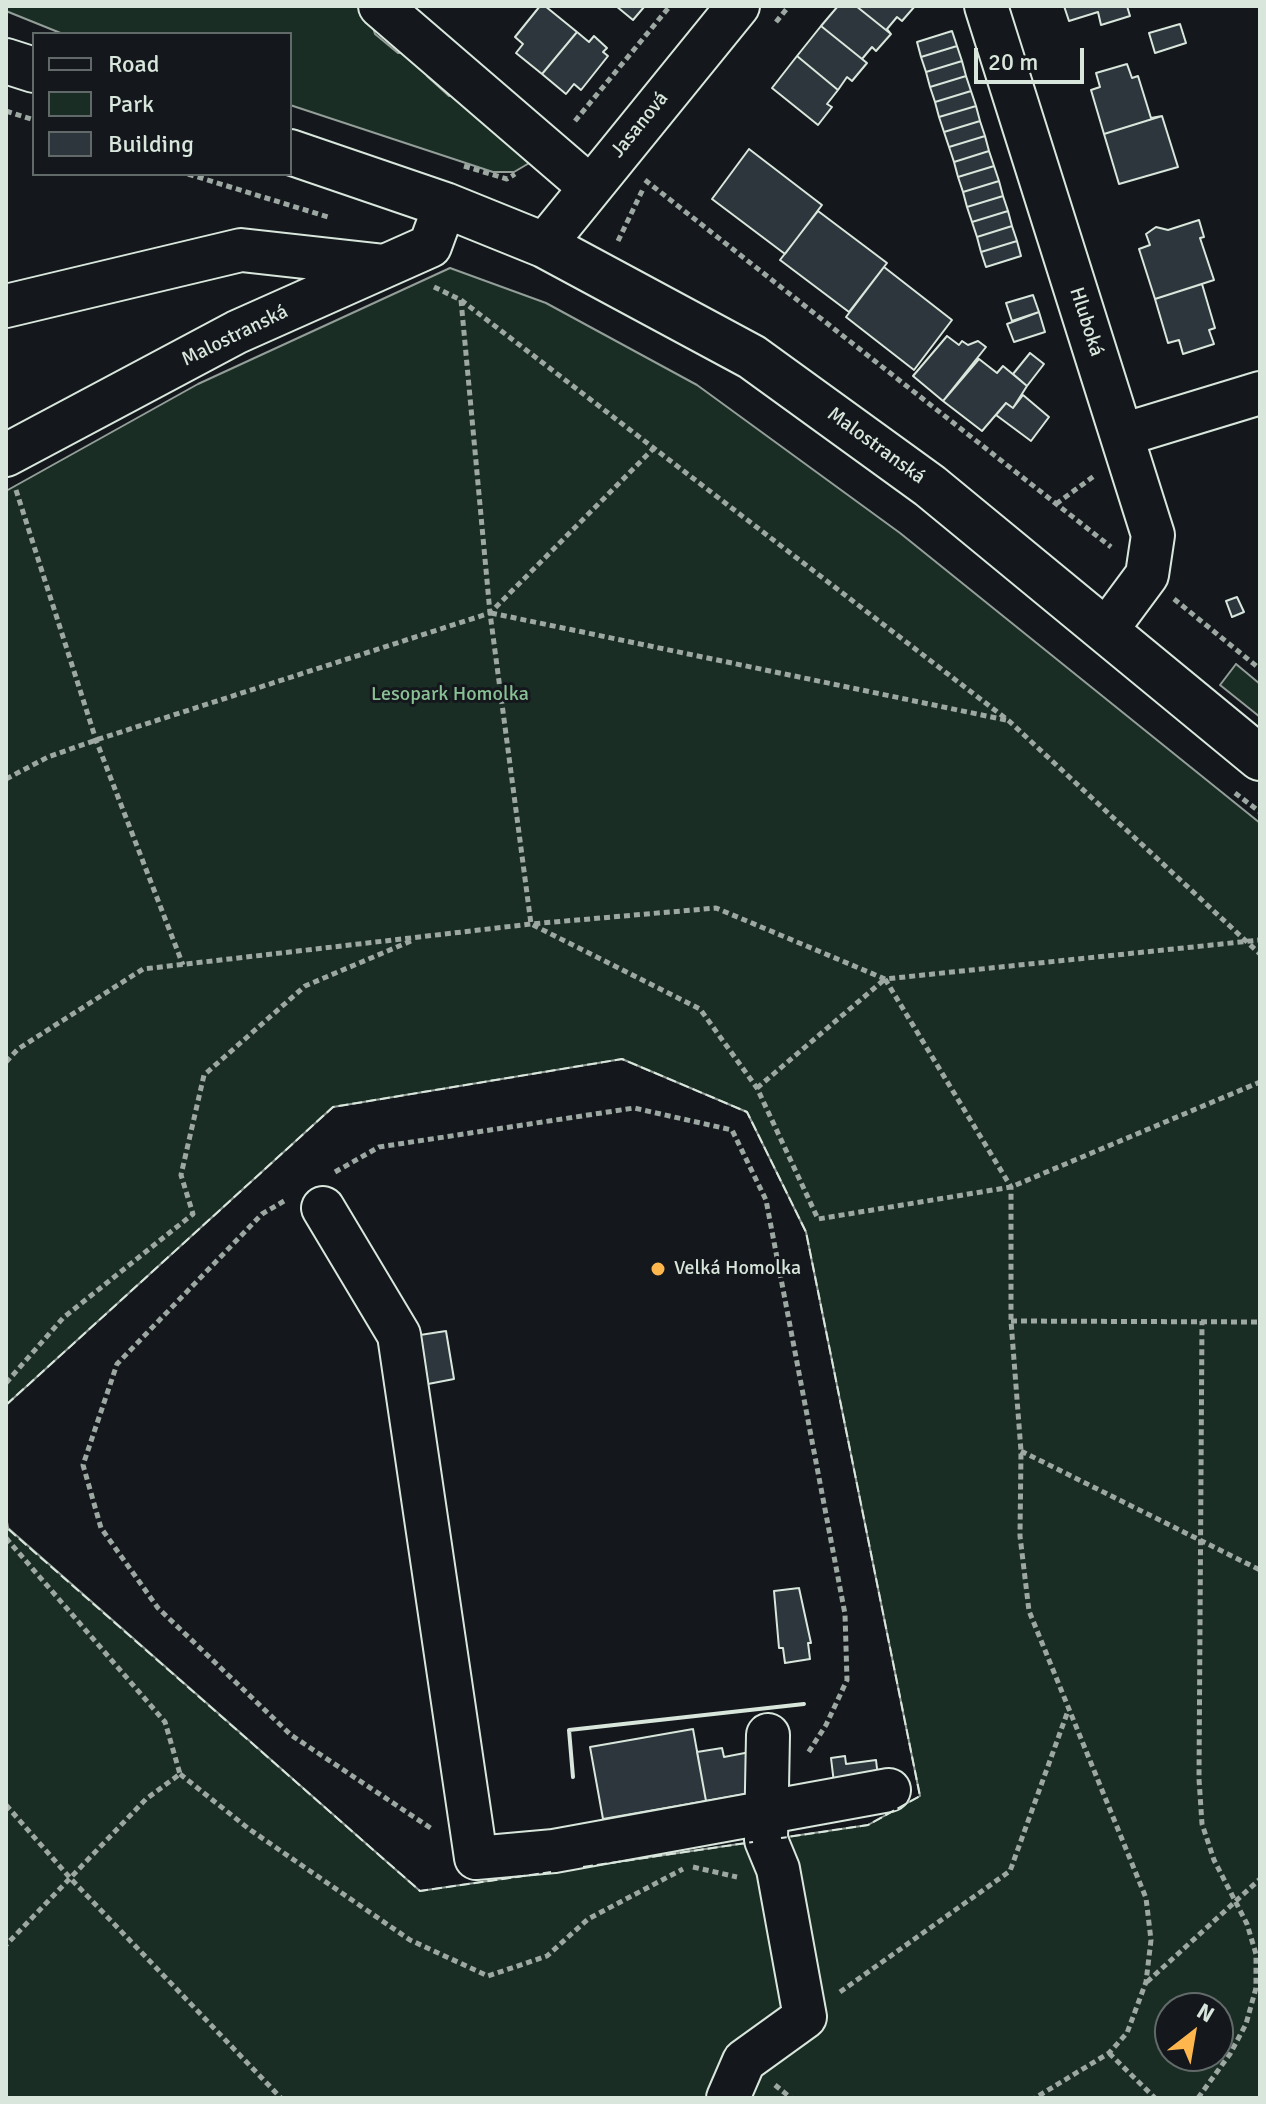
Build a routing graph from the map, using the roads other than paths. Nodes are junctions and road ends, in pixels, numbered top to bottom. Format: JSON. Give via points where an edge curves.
{"nodes":[{"id":1,"x":380,"y":6,"type":"edge"},
{"id":2,"x":738,"y":6,"type":"edge"},
{"id":3,"x":986,"y":6,"type":"edge"},
{"id":4,"x":6,"y":61,"type":"edge"},
{"id":5,"x":32,"y":69,"type":"edge"},
{"id":6,"x":292,"y":153,"type":"edge"},
{"id":7,"x":590,"y":187,"type":"junction"},
{"id":8,"x":445,"y":205,"type":"junction"},
{"id":9,"x":544,"y":245,"type":"junction"},
{"id":10,"x":389,"y":267,"type":"junction"},
{"id":11,"x":6,"y":306,"type":"edge"},
{"id":12,"x":1260,"y":393,"type":"edge"},
{"id":13,"x":1122,"y":435,"type":"junction"},
{"id":14,"x":11,"y":472,"type":"edge"},
{"id":15,"x":1107,"y":629,"type":"junction"},
{"id":16,"x":1260,"y":758,"type":"edge"},
{"id":17,"x":311,"y":1195,"type":"road end"},
{"id":18,"x":768,"y":1735,"type":"dead end"},
{"id":19,"x":889,"y":1790,"type":"dead end"},
{"id":20,"x":766,"y":1815,"type":"junction"},
{"id":21,"x":728,"y":2098,"type":"edge"}],
"edges":[{"from":1,"to":7,"type":"street"},
{"from":2,"to":7,"type":"street","name":"Jasanová"},
{"from":3,"to":13,"type":"street","name":"Hluboká"},
{"from":4,"to":5,"type":"main road"},
{"from":6,"to":8,"type":"main road","name":"Malostranská"},
{"from":7,"to":9,"type":"street","name":"Jasanová"},
{"from":8,"to":9,"type":"main road","name":"Malostranská"},
{"from":8,"to":10,"type":"street","name":"Malostranská","via":[[430,246]]},
{"from":9,"to":15,"type":"main road","name":"Malostranská","via":[[752,357],[930,486]]},
{"from":10,"to":11,"type":"street","via":[[241,250]]},
{"from":10,"to":14,"type":"street","name":"Malostranská","via":[[237,332]]},
{"from":12,"to":13,"type":"street"},
{"from":13,"to":15,"type":"street","name":"Hluboká","via":[[1153,535],[1147,575]]},
{"from":15,"to":16,"type":"main road","name":"Malostranská"},
{"from":17,"to":20,"type":"street","via":[[399,1335],[476,1858],[554,1851]]},
{"from":18,"to":20,"type":"street"},
{"from":19,"to":20,"type":"street"},
{"from":20,"to":21,"type":"street","via":[[766,1840],[778,1869],[805,2017],[744,2061]]}]}
